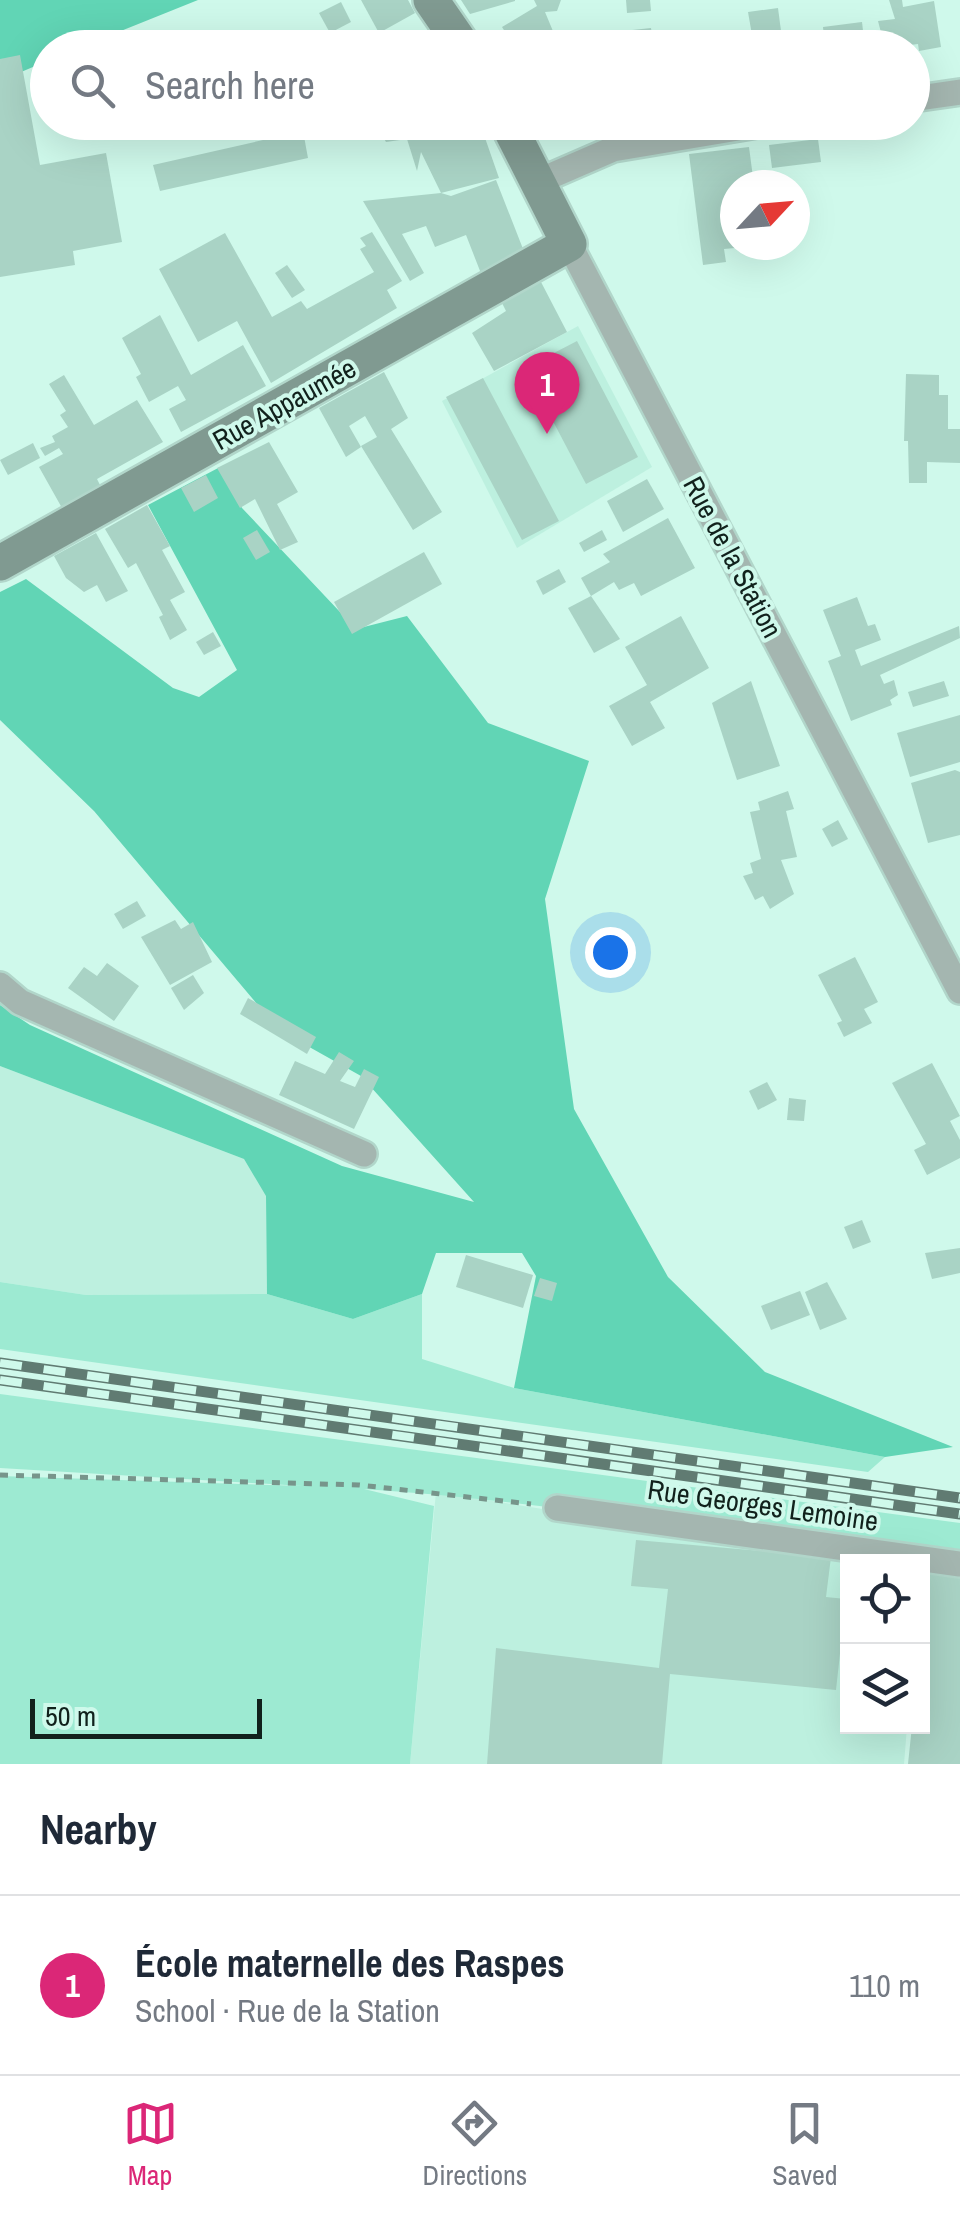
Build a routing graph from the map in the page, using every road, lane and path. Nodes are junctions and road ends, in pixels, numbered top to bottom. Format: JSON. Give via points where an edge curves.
{"nodes":[{"id":1,"x":431,"y":0,"type":"edge"},
{"id":2,"x":452,"y":30,"type":"edge"},
{"id":3,"x":960,"y":92,"type":"edge"},
{"id":4,"x":930,"y":97,"type":"edge"},
{"id":5,"x":516,"y":140,"type":"edge"},
{"id":6,"x":667,"y":140,"type":"edge"},
{"id":7,"x":537,"y":182,"type":"junction"},
{"id":8,"x":568,"y":244,"type":"junction"},
{"id":9,"x":0,"y":563,"type":"edge"},
{"id":10,"x":0,"y":985,"type":"edge"},
{"id":11,"x":960,"y":991,"type":"edge"},
{"id":12,"x":364,"y":1154,"type":"dead end"},
{"id":13,"x":0,"y":1475,"type":"edge"},
{"id":14,"x":557,"y":1508,"type":"joint"},
{"id":15,"x":960,"y":1564,"type":"edge"}],
"edges":[{"from":1,"to":2,"type":"street"},
{"from":3,"to":4,"type":"street"},
{"from":5,"to":7,"type":"street","name":"Rue de la Station"},
{"from":6,"to":7,"type":"street","via":[[613,149]]},
{"from":7,"to":8,"type":"street","name":"Rue de la Station"},
{"from":8,"to":9,"type":"street","name":"Rue Appaumée"},
{"from":8,"to":11,"type":"street","name":"Rue de la Station"},
{"from":10,"to":12,"type":"street","via":[[20,1002]]},
{"from":13,"to":14,"type":"path","via":[[358,1485]]},
{"from":14,"to":15,"type":"street","name":"Rue Georges Lemoine"}]}
